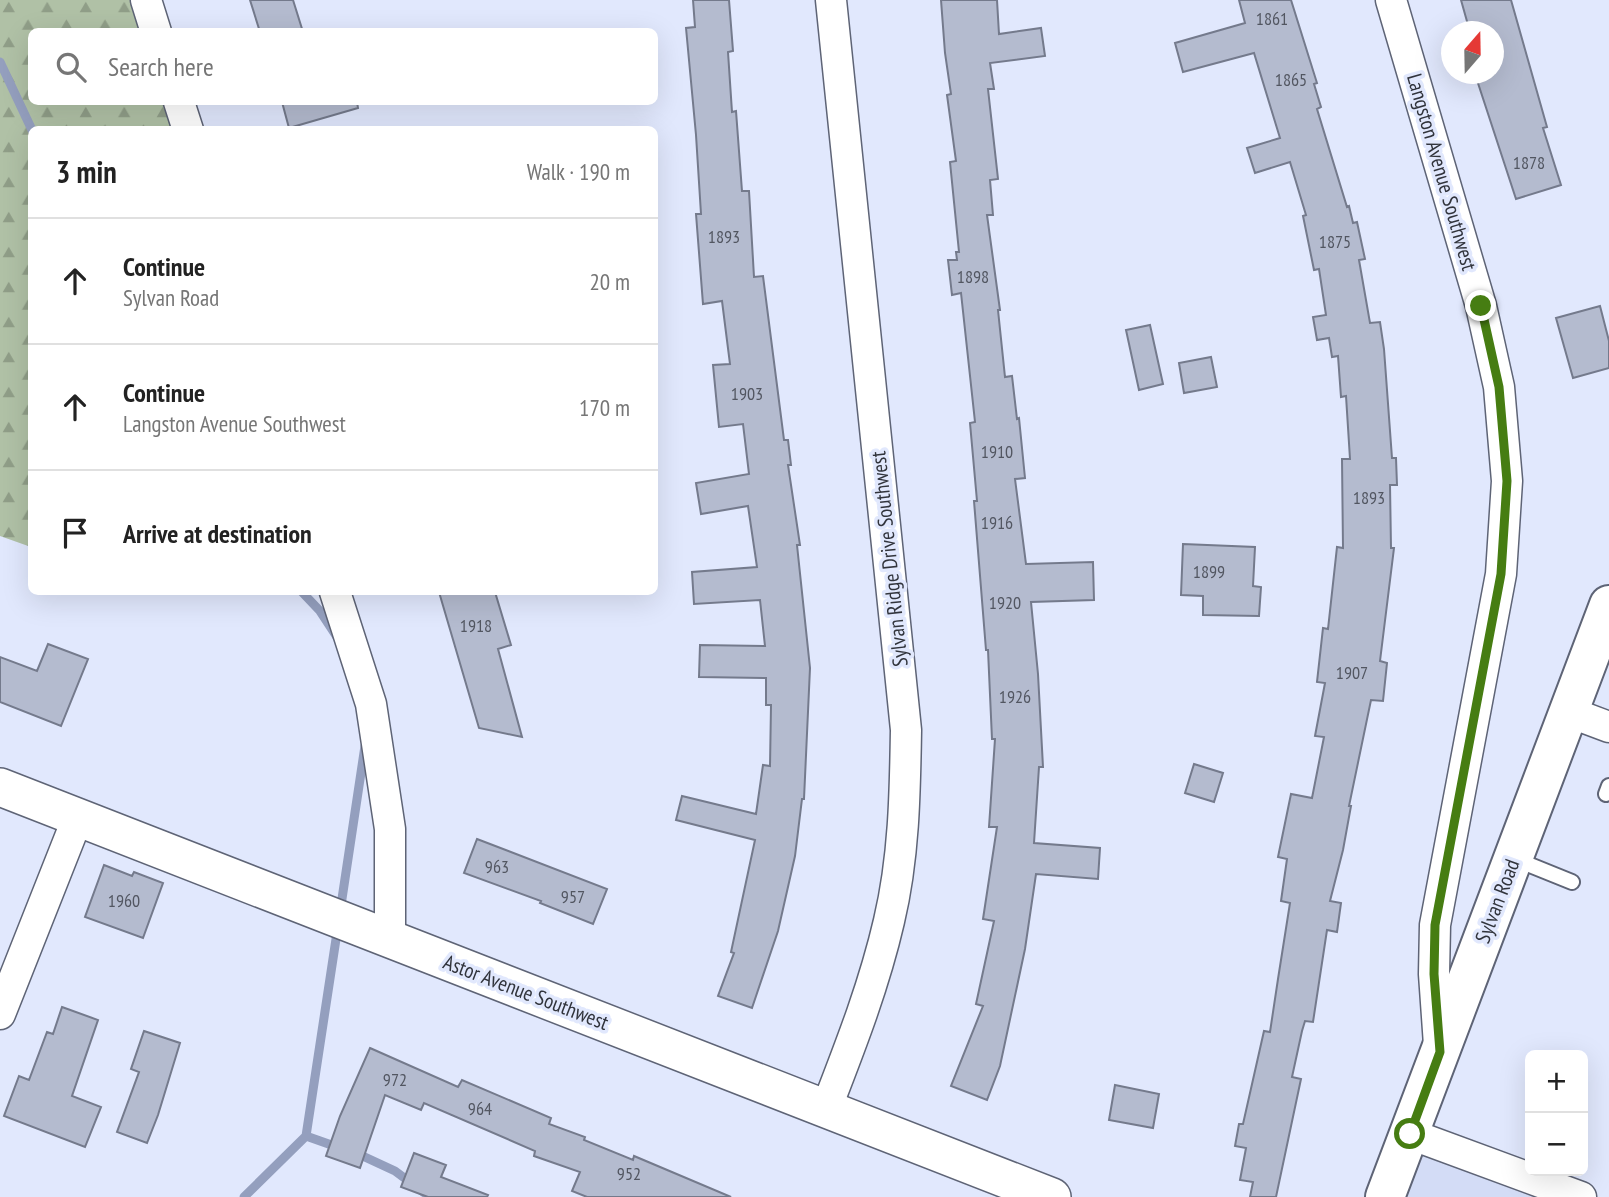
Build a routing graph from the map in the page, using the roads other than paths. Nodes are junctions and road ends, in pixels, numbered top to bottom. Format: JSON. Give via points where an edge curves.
{"nodes":[{"id":1,"x":146,"y":0,"type":"edge"},
{"id":2,"x":831,"y":0,"type":"edge"},
{"id":3,"x":1391,"y":0,"type":"edge"},
{"id":4,"x":155,"y":28,"type":"edge"},
{"id":5,"x":180,"y":105,"type":"edge"},
{"id":6,"x":187,"y":126,"type":"edge"},
{"id":7,"x":336,"y":595,"type":"edge"},
{"id":8,"x":1609,"y":605,"type":"edge"},
{"id":9,"x":1569,"y":712,"type":"junction"},
{"id":10,"x":1609,"y":727,"type":"edge"},
{"id":11,"x":0,"y":787,"type":"edge"},
{"id":12,"x":78,"y":817,"type":"junction"},
{"id":13,"x":1514,"y":859,"type":"junction"},
{"id":14,"x":1572,"y":882,"type":"dead end"},
{"id":15,"x":390,"y":939,"type":"junction"},
{"id":16,"x":0,"y":1014,"type":"edge"},
{"id":17,"x":1440,"y":1052,"type":"junction"},
{"id":18,"x":826,"y":1109,"type":"junction"},
{"id":19,"x":1410,"y":1134,"type":"junction"},
{"id":20,"x":1052,"y":1197,"type":"edge"},
{"id":21,"x":1385,"y":1197,"type":"edge"},
{"id":22,"x":1581,"y":1197,"type":"edge"}],
"edges":[{"from":1,"to":4,"type":"street"},
{"from":2,"to":18,"type":"street","name":"Sylvan Ridge Drive Southwest","via":[[906,730],[904,825],[890,919],[866,1006]]},
{"from":3,"to":17,"type":"street","name":"Langston Avenue Southwest","via":[[1481,306],[1499,387],[1507,481],[1501,574],[1435,925]]},
{"from":5,"to":6,"type":"street"},
{"from":7,"to":15,"type":"street","via":[[371,704],[390,829]]},
{"from":8,"to":9,"type":"main road","name":"Sylvan Road"},
{"from":9,"to":10,"type":"street"},
{"from":9,"to":13,"type":"main road","name":"Sylvan Road"},
{"from":11,"to":12,"type":"street","name":"Astor Avenue Southwest"},
{"from":12,"to":15,"type":"street","name":"Astor Avenue Southwest"},
{"from":12,"to":16,"type":"street"},
{"from":13,"to":14,"type":"lane"},
{"from":13,"to":17,"type":"main road","name":"Sylvan Road"},
{"from":15,"to":18,"type":"street","name":"Astor Avenue Southwest"},
{"from":17,"to":19,"type":"main road","name":"Sylvan Road"},
{"from":18,"to":20,"type":"street","name":"Astor Avenue Southwest"},
{"from":19,"to":21,"type":"main road","name":"Sylvan Road"},
{"from":19,"to":22,"type":"street"}]}
